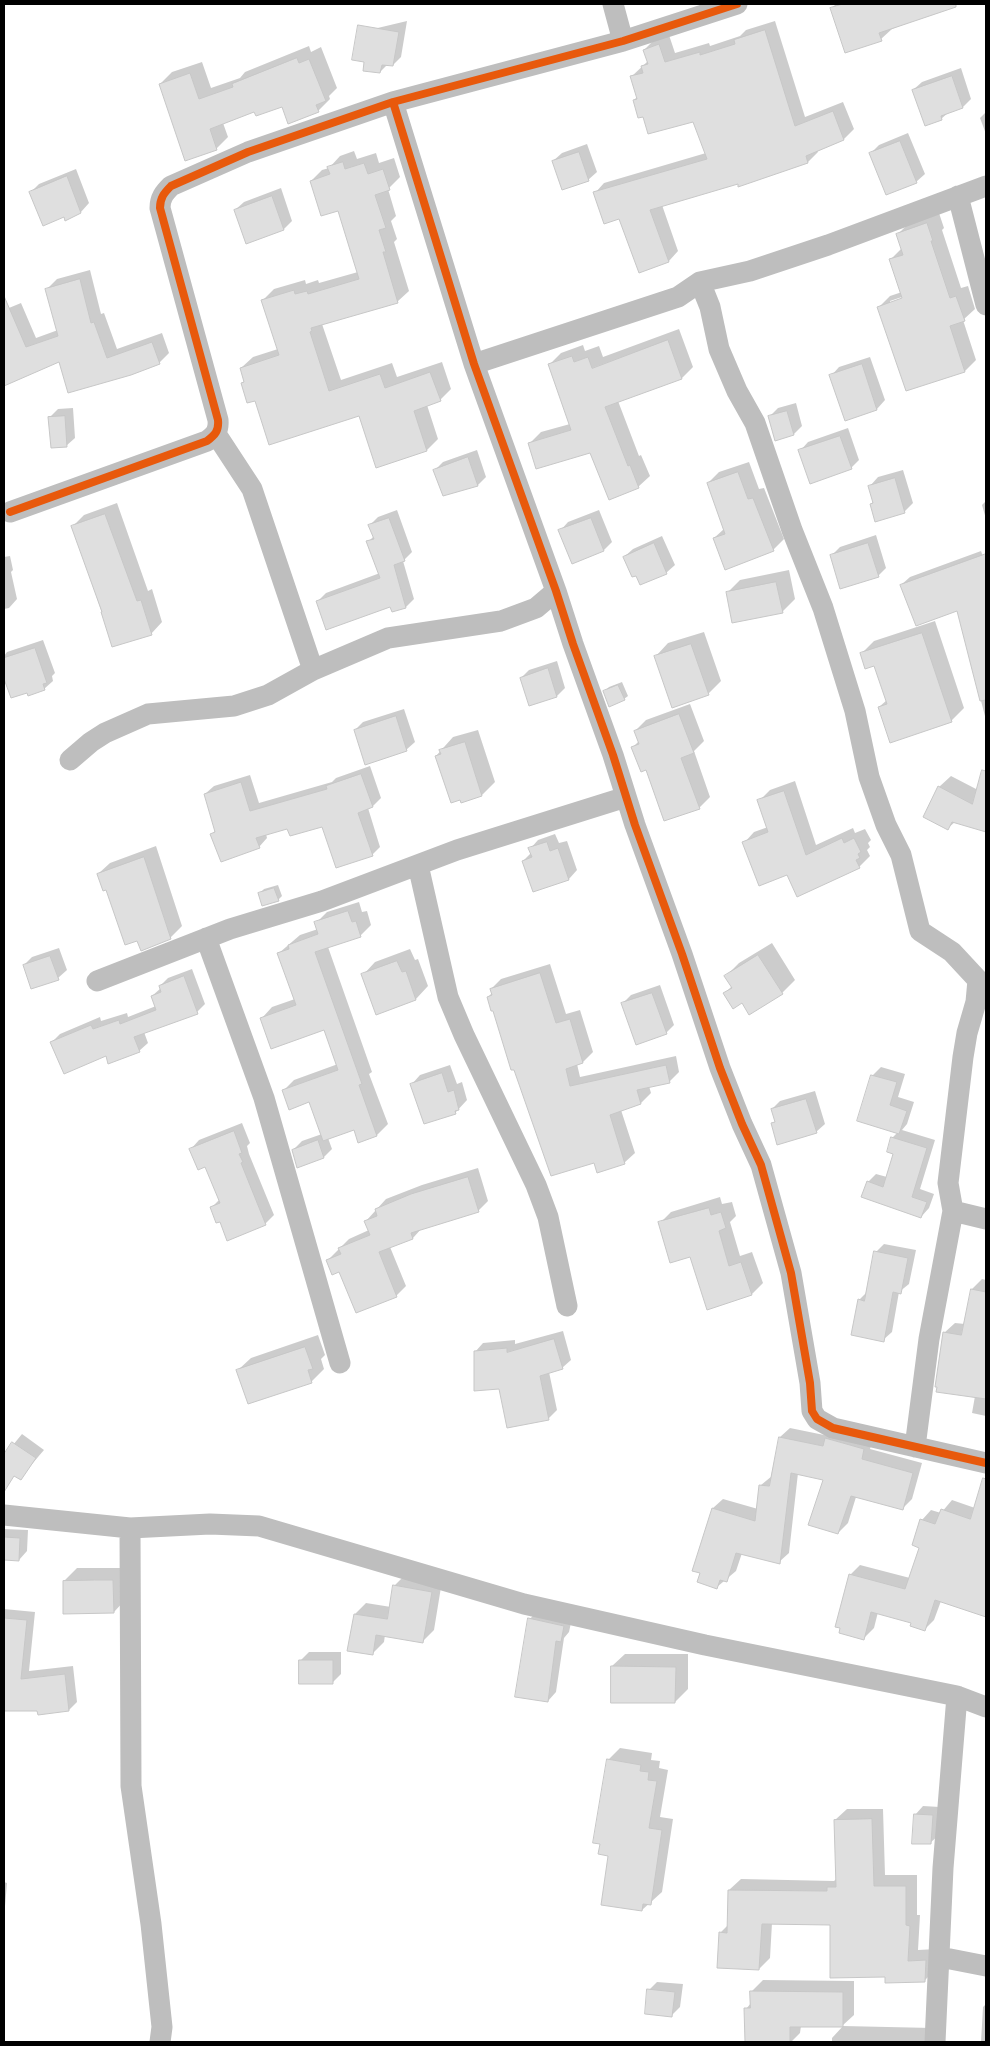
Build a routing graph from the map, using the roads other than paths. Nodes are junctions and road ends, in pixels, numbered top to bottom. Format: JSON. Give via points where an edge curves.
{"nodes":[{"id":1,"x":613,"y":4,"type":"edge"},
{"id":2,"x":737,"y":4,"type":"edge"},
{"id":3,"x":624,"y":41,"type":"junction"},
{"id":4,"x":393,"y":102,"type":"junction"},
{"id":5,"x":986,"y":186,"type":"edge"},
{"id":6,"x":958,"y":196,"type":"junction"},
{"id":7,"x":700,"y":282,"type":"junction"},
{"id":8,"x":986,"y":305,"type":"edge"},
{"id":9,"x":474,"y":364,"type":"junction"},
{"id":10,"x":216,"y":434,"type":"junction"},
{"id":11,"x":10,"y":512,"type":"dead end"},
{"id":12,"x":556,"y":591,"type":"junction"},
{"id":13,"x":313,"y":670,"type":"junction"},
{"id":14,"x":70,"y":760,"type":"dead end"},
{"id":15,"x":626,"y":797,"type":"junction"},
{"id":16,"x":418,"y":865,"type":"junction"},
{"id":17,"x":206,"y":938,"type":"junction"},
{"id":18,"x":982,"y":980,"type":"edge"},
{"id":19,"x":97,"y":981,"type":"dead end"},
{"id":20,"x":953,"y":1211,"type":"junction"},
{"id":21,"x":986,"y":1219,"type":"edge"},
{"id":22,"x":567,"y":1306,"type":"dead end"},
{"id":23,"x":340,"y":1363,"type":"dead end"},
{"id":24,"x":915,"y":1447,"type":"junction"},
{"id":25,"x":986,"y":1463,"type":"edge"},
{"id":26,"x":4,"y":1515,"type":"edge"},
{"id":27,"x":130,"y":1528,"type":"junction"},
{"id":28,"x":957,"y":1696,"type":"junction"},
{"id":29,"x":986,"y":1707,"type":"edge"},
{"id":30,"x":940,"y":1957,"type":"junction"},
{"id":31,"x":986,"y":1966,"type":"edge"},
{"id":32,"x":160,"y":2042,"type":"edge"},
{"id":33,"x":935,"y":2042,"type":"edge"}],
"edges":[{"from":1,"to":3,"type":"street"},
{"from":2,"to":3,"type":"street"},
{"from":3,"to":4,"type":"street"},
{"from":4,"to":9,"type":"street"},
{"from":4,"to":10,"type":"street","via":[[248,152],[171,186],[160,201],[218,420]]},
{"from":5,"to":6,"type":"street"},
{"from":6,"to":7,"type":"street","via":[[750,271]]},
{"from":6,"to":8,"type":"street"},
{"from":7,"to":9,"type":"street","via":[[678,297]]},
{"from":7,"to":18,"type":"street","via":[[710,307],[719,349],[755,423],[823,608],[855,711],[869,777],[886,825],[901,854],[920,931],[952,952]]},
{"from":9,"to":12,"type":"street"},
{"from":10,"to":11,"type":"street","via":[[207,441]]},
{"from":10,"to":13,"type":"street","via":[[252,489]]},
{"from":12,"to":13,"type":"street","via":[[536,608],[501,621],[397,635]]},
{"from":12,"to":15,"type":"street"},
{"from":13,"to":14,"type":"street","via":[[268,695],[234,706],[148,714],[91,742]]},
{"from":15,"to":16,"type":"street"},
{"from":15,"to":24,"type":"street","via":[[720,1068],[761,1165],[791,1273],[812,1411],[833,1428]]},
{"from":16,"to":17,"type":"street","via":[[322,901]]},
{"from":16,"to":22,"type":"street","via":[[448,997],[536,1185],[548,1217]]},
{"from":17,"to":19,"type":"street"},
{"from":17,"to":23,"type":"street","via":[[264,1098]]},
{"from":18,"to":20,"type":"street","via":[[963,1057],[948,1183]]},
{"from":20,"to":21,"type":"street"},
{"from":20,"to":24,"type":"street","via":[[929,1339]]},
{"from":24,"to":25,"type":"street"},
{"from":26,"to":27,"type":"street"},
{"from":27,"to":28,"type":"street","via":[[210,1524],[258,1526],[524,1604]]},
{"from":27,"to":32,"type":"street","via":[[131,1786],[151,1924],[162,2027]]},
{"from":28,"to":29,"type":"street"},
{"from":28,"to":30,"type":"street","via":[[943,1868]]},
{"from":30,"to":31,"type":"street"},
{"from":30,"to":33,"type":"street"}]}
